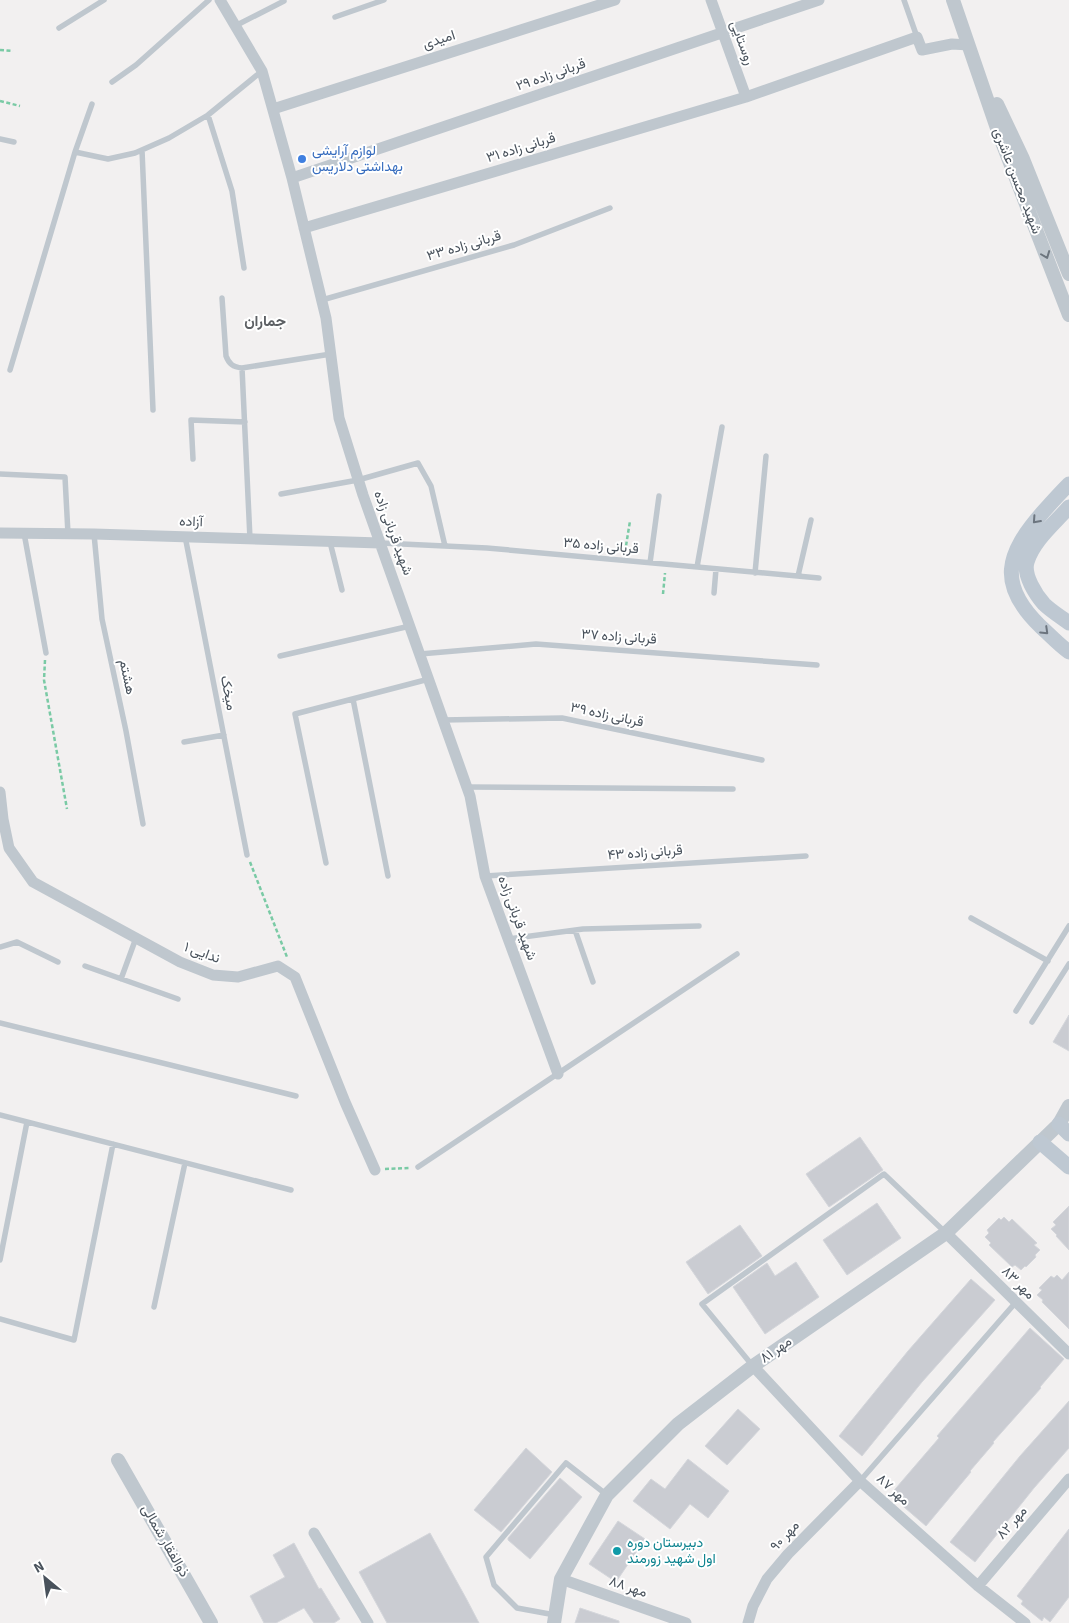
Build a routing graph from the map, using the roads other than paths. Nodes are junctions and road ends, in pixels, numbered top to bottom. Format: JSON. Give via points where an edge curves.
{"nodes":[{"id":1,"x":104,"y":0,"type":"edge"},
{"id":2,"x":209,"y":0,"type":"edge"},
{"id":3,"x":220,"y":0,"type":"edge"},
{"id":4,"x":384,"y":0,"type":"edge"},
{"id":5,"x":711,"y":0,"type":"edge"},
{"id":6,"x":819,"y":0,"type":"edge"},
{"id":7,"x":904,"y":0,"type":"edge"},
{"id":8,"x":953,"y":0,"type":"edge"},
{"id":9,"x":284,"y":1,"type":"edge"},
{"id":10,"x":375,"y":1,"type":"edge"},
{"id":11,"x":610,"y":1,"type":"edge"},
{"id":12,"x":335,"y":17,"type":"dead end"},
{"id":13,"x":235,"y":26,"type":"junction"},
{"id":14,"x":59,"y":28,"type":"dead end"},
{"id":15,"x":723,"y":33,"type":"junction"},
{"id":16,"x":917,"y":37,"type":"junction"},
{"id":17,"x":969,"y":45,"type":"junction"},
{"id":18,"x":262,"y":71,"type":"junction"},
{"id":19,"x":112,"y":82,"type":"dead end"},
{"id":20,"x":746,"y":96,"type":"junction"},
{"id":21,"x":92,"y":104,"type":"dead end"},
{"id":22,"x":273,"y":109,"type":"junction"},
{"id":23,"x":208,"y":115,"type":"junction"},
{"id":24,"x":0,"y":139,"type":"edge"},
{"id":25,"x":14,"y":142,"type":"dead end"},
{"id":26,"x":142,"y":150,"type":"junction"},
{"id":27,"x":75,"y":152,"type":"junction"},
{"id":28,"x":292,"y":178,"type":"junction"},
{"id":29,"x":610,"y":208,"type":"dead end"},
{"id":30,"x":304,"y":228,"type":"junction"},
{"id":31,"x":244,"y":268,"type":"dead end"},
{"id":32,"x":1069,"y":274,"type":"edge"},
{"id":33,"x":222,"y":298,"type":"dead end"},
{"id":34,"x":322,"y":300,"type":"junction"},
{"id":35,"x":1069,"y":315,"type":"edge"},
{"id":36,"x":331,"y":354,"type":"junction"},
{"id":37,"x":242,"y":368,"type":"junction"},
{"id":38,"x":10,"y":370,"type":"dead end"},
{"id":39,"x":153,"y":410,"type":"dead end"},
{"id":40,"x":245,"y":422,"type":"junction"},
{"id":41,"x":722,"y":427,"type":"dead end"},
{"id":42,"x":766,"y":456,"type":"dead end"},
{"id":43,"x":193,"y":459,"type":"dead end"},
{"id":44,"x":0,"y":474,"type":"edge"},
{"id":45,"x":358,"y":480,"type":"junction"},
{"id":46,"x":1069,"y":484,"type":"edge"},
{"id":47,"x":281,"y":494,"type":"dead end"},
{"id":48,"x":659,"y":496,"type":"dead end"},
{"id":49,"x":1069,"y":507,"type":"edge"},
{"id":50,"x":811,"y":520,"type":"dead end"},
{"id":51,"x":0,"y":533,"type":"edge"},
{"id":52,"x":24,"y":533,"type":"junction"},
{"id":53,"x":68,"y":534,"type":"junction"},
{"id":54,"x":94,"y":534,"type":"junction"},
{"id":55,"x":185,"y":536,"type":"junction"},
{"id":56,"x":250,"y":539,"type":"junction"},
{"id":57,"x":330,"y":542,"type":"junction"},
{"id":58,"x":380,"y":543,"type":"junction"},
{"id":59,"x":445,"y":546,"type":"junction"},
{"id":60,"x":650,"y":563,"type":"junction"},
{"id":61,"x":697,"y":567,"type":"junction"},
{"id":62,"x":716,"y":569,"type":"junction"},
{"id":63,"x":755,"y":573,"type":"junction"},
{"id":64,"x":798,"y":576,"type":"junction"},
{"id":65,"x":820,"y":578,"type":"dead end"},
{"id":66,"x":342,"y":590,"type":"dead end"},
{"id":67,"x":714,"y":593,"type":"dead end"},
{"id":68,"x":1069,"y":623,"type":"edge"},
{"id":69,"x":410,"y":626,"type":"junction"},
{"id":70,"x":1069,"y":652,"type":"edge"},
{"id":71,"x":46,"y":653,"type":"road end"},
{"id":72,"x":420,"y":654,"type":"junction"},
{"id":73,"x":280,"y":656,"type":"dead end"},
{"id":74,"x":817,"y":665,"type":"dead end"},
{"id":75,"x":429,"y":679,"type":"junction"},
{"id":76,"x":353,"y":699,"type":"junction"},
{"id":77,"x":443,"y":720,"type":"junction"},
{"id":78,"x":224,"y":735,"type":"junction"},
{"id":79,"x":184,"y":742,"type":"dead end"},
{"id":80,"x":762,"y":760,"type":"dead end"},
{"id":81,"x":467,"y":787,"type":"junction"},
{"id":82,"x":733,"y":789,"type":"dead end"},
{"id":83,"x":0,"y":792,"type":"edge"},
{"id":84,"x":143,"y":824,"type":"dead end"},
{"id":85,"x":247,"y":855,"type":"road end"},
{"id":86,"x":806,"y":856,"type":"dead end"},
{"id":87,"x":326,"y":863,"type":"dead end"},
{"id":88,"x":388,"y":876,"type":"dead end"},
{"id":89,"x":485,"y":876,"type":"junction"},
{"id":90,"x":972,"y":918,"type":"dead end"},
{"id":91,"x":699,"y":926,"type":"dead end"},
{"id":92,"x":1069,"y":926,"type":"edge"},
{"id":93,"x":575,"y":930,"type":"junction"},
{"id":94,"x":136,"y":938,"type":"junction"},
{"id":95,"x":508,"y":939,"type":"junction"},
{"id":96,"x":0,"y":947,"type":"edge"},
{"id":97,"x":737,"y":954,"type":"dead end"},
{"id":98,"x":1048,"y":961,"type":"junction"},
{"id":99,"x":58,"y":962,"type":"dead end"},
{"id":100,"x":1069,"y":964,"type":"edge"},
{"id":101,"x":85,"y":966,"type":"dead end"},
{"id":102,"x":121,"y":979,"type":"junction"},
{"id":103,"x":593,"y":982,"type":"dead end"},
{"id":104,"x":178,"y":999,"type":"dead end"},
{"id":105,"x":1016,"y":1011,"type":"dead end"},
{"id":106,"x":1032,"y":1022,"type":"dead end"},
{"id":107,"x":0,"y":1023,"type":"edge"},
{"id":108,"x":558,"y":1074,"type":"junction"},
{"id":109,"x":296,"y":1096,"type":"dead end"},
{"id":110,"x":1069,"y":1106,"type":"edge"},
{"id":111,"x":0,"y":1115,"type":"edge"},
{"id":112,"x":28,"y":1122,"type":"junction"},
{"id":113,"x":1064,"y":1129,"type":"edge"},
{"id":114,"x":1040,"y":1142,"type":"junction"},
{"id":115,"x":113,"y":1144,"type":"junction"},
{"id":116,"x":185,"y":1163,"type":"junction"},
{"id":117,"x":418,"y":1167,"type":"road end"},
{"id":118,"x":1069,"y":1167,"type":"edge"},
{"id":119,"x":375,"y":1170,"type":"road end"},
{"id":120,"x":291,"y":1190,"type":"dead end"},
{"id":121,"x":946,"y":1233,"type":"junction"},
{"id":122,"x":0,"y":1260,"type":"edge"},
{"id":123,"x":1016,"y":1302,"type":"junction"},
{"id":124,"x":154,"y":1307,"type":"dead end"},
{"id":125,"x":0,"y":1319,"type":"edge"},
{"id":126,"x":1069,"y":1354,"type":"edge"},
{"id":127,"x":753,"y":1366,"type":"junction"},
{"id":128,"x":118,"y":1460,"type":"dead end"},
{"id":129,"x":1069,"y":1479,"type":"edge"},
{"id":130,"x":860,"y":1481,"type":"junction"},
{"id":131,"x":606,"y":1496,"type":"junction"},
{"id":132,"x":314,"y":1533,"type":"dead end"},
{"id":133,"x":560,"y":1579,"type":"junction"},
{"id":134,"x":978,"y":1586,"type":"junction"},
{"id":135,"x":553,"y":1620,"type":"edge"},
{"id":136,"x":211,"y":1623,"type":"edge"},
{"id":137,"x":368,"y":1623,"type":"edge"},
{"id":138,"x":686,"y":1623,"type":"edge"},
{"id":139,"x":748,"y":1623,"type":"edge"},
{"id":140,"x":1025,"y":1623,"type":"edge"}],
"edges":[{"from":1,"to":14,"type":"lane"},
{"from":2,"to":19,"type":"lane","via":[[136,65]]},
{"from":3,"to":13,"type":"street","name":"شهید قربانی زاده"},
{"from":4,"to":10,"type":"lane"},
{"from":5,"to":15,"type":"street","name":"روستایی"},
{"from":6,"to":15,"type":"street","name":"قربانی زاده ۲۹"},
{"from":7,"to":16,"type":"lane"},
{"from":8,"to":17,"type":"street","name":"شهید محسن عاشری"},
{"from":9,"to":13,"type":"lane"},
{"from":10,"to":12,"type":"lane"},
{"from":11,"to":22,"type":"street","name":"امیدی"},
{"from":13,"to":18,"type":"street","name":"شهید قربانی زاده"},
{"from":15,"to":20,"type":"street","name":"روستایی"},
{"from":15,"to":28,"type":"street","name":"قربانی زاده ۲۹"},
{"from":16,"to":17,"type":"street","via":[[922,50],[952,44]]},
{"from":16,"to":20,"type":"street","name":"قربانی زاده ۳۱"},
{"from":17,"to":32,"type":"street","name":"شهید محسن عاشری","via":[[1023,159]]},
{"from":17,"to":35,"type":"street","name":"شهید محسن عاشری","one_way":true,"via":[[1000,137]]},
{"from":18,"to":22,"type":"street","name":"شهید قربانی زاده"},
{"from":18,"to":23,"type":"lane"},
{"from":20,"to":30,"type":"street","name":"قربانی زاده ۳۱"},
{"from":21,"to":27,"type":"lane"},
{"from":22,"to":28,"type":"street","name":"شهید قربانی زاده"},
{"from":23,"to":26,"type":"lane"},
{"from":23,"to":31,"type":"lane","via":[[232,191]]},
{"from":24,"to":25,"type":"lane"},
{"from":26,"to":27,"type":"lane","via":[[108,159]]},
{"from":26,"to":39,"type":"lane"},
{"from":27,"to":38,"type":"lane"},
{"from":28,"to":30,"type":"street","name":"شهید قربانی زاده"},
{"from":29,"to":34,"type":"lane","name":"قربانی زاده ۳۳","via":[[514,245]]},
{"from":30,"to":34,"type":"street","name":"شهید قربانی زاده"},
{"from":33,"to":37,"type":"lane","via":[[226,356],[234,367]]},
{"from":34,"to":36,"type":"street","name":"شهید قربانی زاده"},
{"from":36,"to":37,"type":"lane"},
{"from":36,"to":45,"type":"street","name":"شهید قربانی زاده","via":[[339,418]]},
{"from":37,"to":40,"type":"lane"},
{"from":40,"to":43,"type":"lane","via":[[191,420]]},
{"from":40,"to":56,"type":"lane"},
{"from":41,"to":61,"type":"lane"},
{"from":42,"to":63,"type":"lane"},
{"from":44,"to":53,"type":"lane","via":[[65,477]]},
{"from":45,"to":47,"type":"lane"},
{"from":45,"to":58,"type":"street","name":"شهید قربانی زاده"},
{"from":45,"to":59,"type":"lane","via":[[418,464],[431,486]]},
{"from":46,"to":70,"type":"main road","one_way":true,"via":[[1018,544],[1012,558],[1011,574],[1024,607]]},
{"from":48,"to":60,"type":"lane"},
{"from":49,"to":68,"type":"main road","via":[[1038,541],[1026,564],[1029,580],[1039,597]]},
{"from":50,"to":64,"type":"lane"},
{"from":51,"to":52,"type":"street","name":"آزاده"},
{"from":52,"to":53,"type":"street","name":"آزاده"},
{"from":52,"to":71,"type":"lane"},
{"from":53,"to":54,"type":"street","name":"آزاده"},
{"from":54,"to":55,"type":"street","name":"آزاده"},
{"from":54,"to":84,"type":"lane","name":"هشتم","via":[[102,619]]},
{"from":55,"to":56,"type":"street","name":"آزاده"},
{"from":55,"to":78,"type":"lane","name":"میخک"},
{"from":56,"to":57,"type":"street","name":"آزاده"},
{"from":57,"to":58,"type":"street","name":"آزاده"},
{"from":57,"to":66,"type":"lane"},
{"from":58,"to":59,"type":"lane","name":"قربانی زاده ۳۵"},
{"from":58,"to":69,"type":"street","name":"شهید قربانی زاده"},
{"from":59,"to":60,"type":"lane","name":"قربانی زاده ۳۵"},
{"from":60,"to":61,"type":"lane","name":"قربانی زاده ۳۵"},
{"from":61,"to":62,"type":"lane","name":"قربانی زاده ۳۵"},
{"from":62,"to":63,"type":"lane","name":"قربانی زاده ۳۵"},
{"from":62,"to":67,"type":"lane"},
{"from":63,"to":64,"type":"lane","name":"قربانی زاده ۳۵"},
{"from":64,"to":65,"type":"lane","name":"قربانی زاده ۳۵"},
{"from":69,"to":72,"type":"street","name":"شهید قربانی زاده"},
{"from":69,"to":73,"type":"lane"},
{"from":72,"to":74,"type":"lane","name":"قربانی زاده ۳۷","via":[[536,644]]},
{"from":72,"to":75,"type":"street","name":"شهید قربانی زاده"},
{"from":75,"to":76,"type":"lane"},
{"from":75,"to":77,"type":"street","name":"شهید قربانی زاده"},
{"from":76,"to":87,"type":"lane","via":[[295,714]]},
{"from":76,"to":88,"type":"lane"},
{"from":77,"to":80,"type":"lane","name":"قربانی زاده ۳۹","via":[[562,718]]},
{"from":77,"to":81,"type":"street","name":"شهید قربانی زاده"},
{"from":78,"to":79,"type":"lane"},
{"from":78,"to":85,"type":"lane","name":"میخک"},
{"from":81,"to":82,"type":"lane"},
{"from":81,"to":89,"type":"street","name":"شهید قربانی زاده"},
{"from":83,"to":94,"type":"street","name":"ندایی ۱","via":[[10,848],[33,882]]},
{"from":86,"to":89,"type":"lane","name":"قربانی زاده ۴۳"},
{"from":89,"to":95,"type":"street","name":"شهید قربانی زاده"},
{"from":90,"to":98,"type":"lane"},
{"from":91,"to":93,"type":"lane"},
{"from":92,"to":98,"type":"lane"},
{"from":93,"to":95,"type":"lane"},
{"from":93,"to":103,"type":"lane"},
{"from":94,"to":102,"type":"lane"},
{"from":94,"to":119,"type":"street","name":"ندایی ۱","via":[[180,962],[213,975],[238,977],[278,966],[295,977]]},
{"from":95,"to":108,"type":"street","name":"شهید قربانی زاده"},
{"from":96,"to":99,"type":"lane","via":[[17,942]]},
{"from":97,"to":108,"type":"lane"},
{"from":98,"to":105,"type":"lane"},
{"from":100,"to":106,"type":"lane"},
{"from":101,"to":102,"type":"lane"},
{"from":102,"to":104,"type":"lane"},
{"from":107,"to":109,"type":"lane"},
{"from":108,"to":117,"type":"lane"},
{"from":110,"to":113,"type":"street","name":"مهر ۸۱"},
{"from":111,"to":112,"type":"lane"},
{"from":112,"to":115,"type":"lane"},
{"from":112,"to":122,"type":"lane"},
{"from":113,"to":114,"type":"street","name":"مهر ۸۱"},
{"from":114,"to":118,"type":"main road"},
{"from":114,"to":121,"type":"street","name":"مهر ۸۱"},
{"from":115,"to":116,"type":"lane"},
{"from":115,"to":125,"type":"lane","via":[[74,1340]]},
{"from":116,"to":120,"type":"lane"},
{"from":116,"to":124,"type":"lane"},
{"from":121,"to":123,"type":"street","name":"مهر ۸۳"},
{"from":121,"to":127,"type":"street","name":"مهر ۸۱"},
{"from":121,"to":127,"type":"lane","via":[[884,1174],[702,1304]]},
{"from":123,"to":126,"type":"street","name":"مهر ۸۳"},
{"from":123,"to":130,"type":"lane"},
{"from":127,"to":130,"type":"street","name":"مهر ۸۷"},
{"from":127,"to":131,"type":"street","name":"مهر ۸۱","via":[[678,1424]]},
{"from":128,"to":136,"type":"street","name":"ذوالفقار شمالی"},
{"from":129,"to":134,"type":"street","name":"مهر ۸۲"},
{"from":130,"to":134,"type":"street","name":"مهر ۸۷"},
{"from":130,"to":139,"type":"street","name":"مهر ۹۰","via":[[767,1579]]},
{"from":131,"to":133,"type":"street","name":"مهر ۸۱"},
{"from":131,"to":135,"type":"lane","via":[[566,1464],[486,1557],[494,1585],[517,1608]]},
{"from":132,"to":137,"type":"street"},
{"from":133,"to":135,"type":"street","name":"مهر ۸۱"},
{"from":133,"to":138,"type":"street","name":"مهر ۸۸"},
{"from":134,"to":140,"type":"street","name":"مهر ۸۷"}]}
